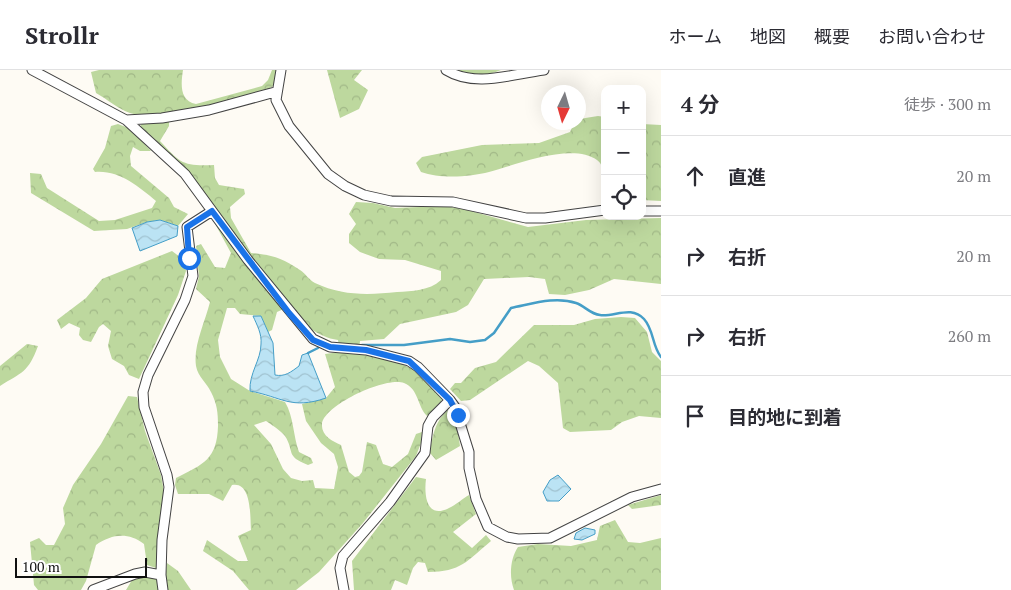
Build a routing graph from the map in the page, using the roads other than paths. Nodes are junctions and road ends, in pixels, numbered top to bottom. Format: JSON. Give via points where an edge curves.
{"nodes":[{"id":1,"x":32,"y":70,"type":"edge"},
{"id":2,"x":281,"y":70,"type":"edge"},
{"id":3,"x":446,"y":70,"type":"edge"},
{"id":4,"x":544,"y":70,"type":"edge"},
{"id":5,"x":276,"y":92,"type":"junction"},
{"id":6,"x":126,"y":120,"type":"junction"},
{"id":7,"x":212,"y":211,"type":"junction"},
{"id":8,"x":601,"y":211,"type":"edge"},
{"id":9,"x":646,"y":211,"type":"edge"},
{"id":10,"x":661,"y":211,"type":"edge"},
{"id":11,"x":450,"y":400,"type":"junction"},
{"id":12,"x":661,"y":490,"type":"edge"},
{"id":13,"x":161,"y":575,"type":"junction"},
{"id":14,"x":93,"y":590,"type":"edge"},
{"id":15,"x":163,"y":590,"type":"edge"},
{"id":16,"x":344,"y":590,"type":"edge"}],
"edges":[{"from":1,"to":6,"type":"street"},
{"from":2,"to":5,"type":"street"},
{"from":3,"to":4,"type":"street","via":[[478,79]]},
{"from":5,"to":6,"type":"street","via":[[209,110]]},
{"from":5,"to":8,"type":"street","via":[[279,109],[289,126],[328,174],[364,195],[391,201],[453,202],[526,218]]},
{"from":6,"to":7,"type":"street","via":[[185,174]]},
{"from":7,"to":11,"type":"street","via":[[283,306],[313,340],[330,347],[366,350],[409,361]]},
{"from":7,"to":13,"type":"street","via":[[187,227],[193,276],[143,392],[144,406],[169,487]]},
{"from":9,"to":10,"type":"street"},
{"from":11,"to":12,"type":"street","via":[[469,452],[472,482],[482,517],[488,527],[502,534],[530,540],[550,538],[632,497]]},
{"from":11,"to":16,"type":"street","via":[[432,417],[425,453],[390,502],[343,556],[340,568]]},
{"from":13,"to":14,"type":"street","via":[[135,574]]},
{"from":13,"to":15,"type":"street"}]}
